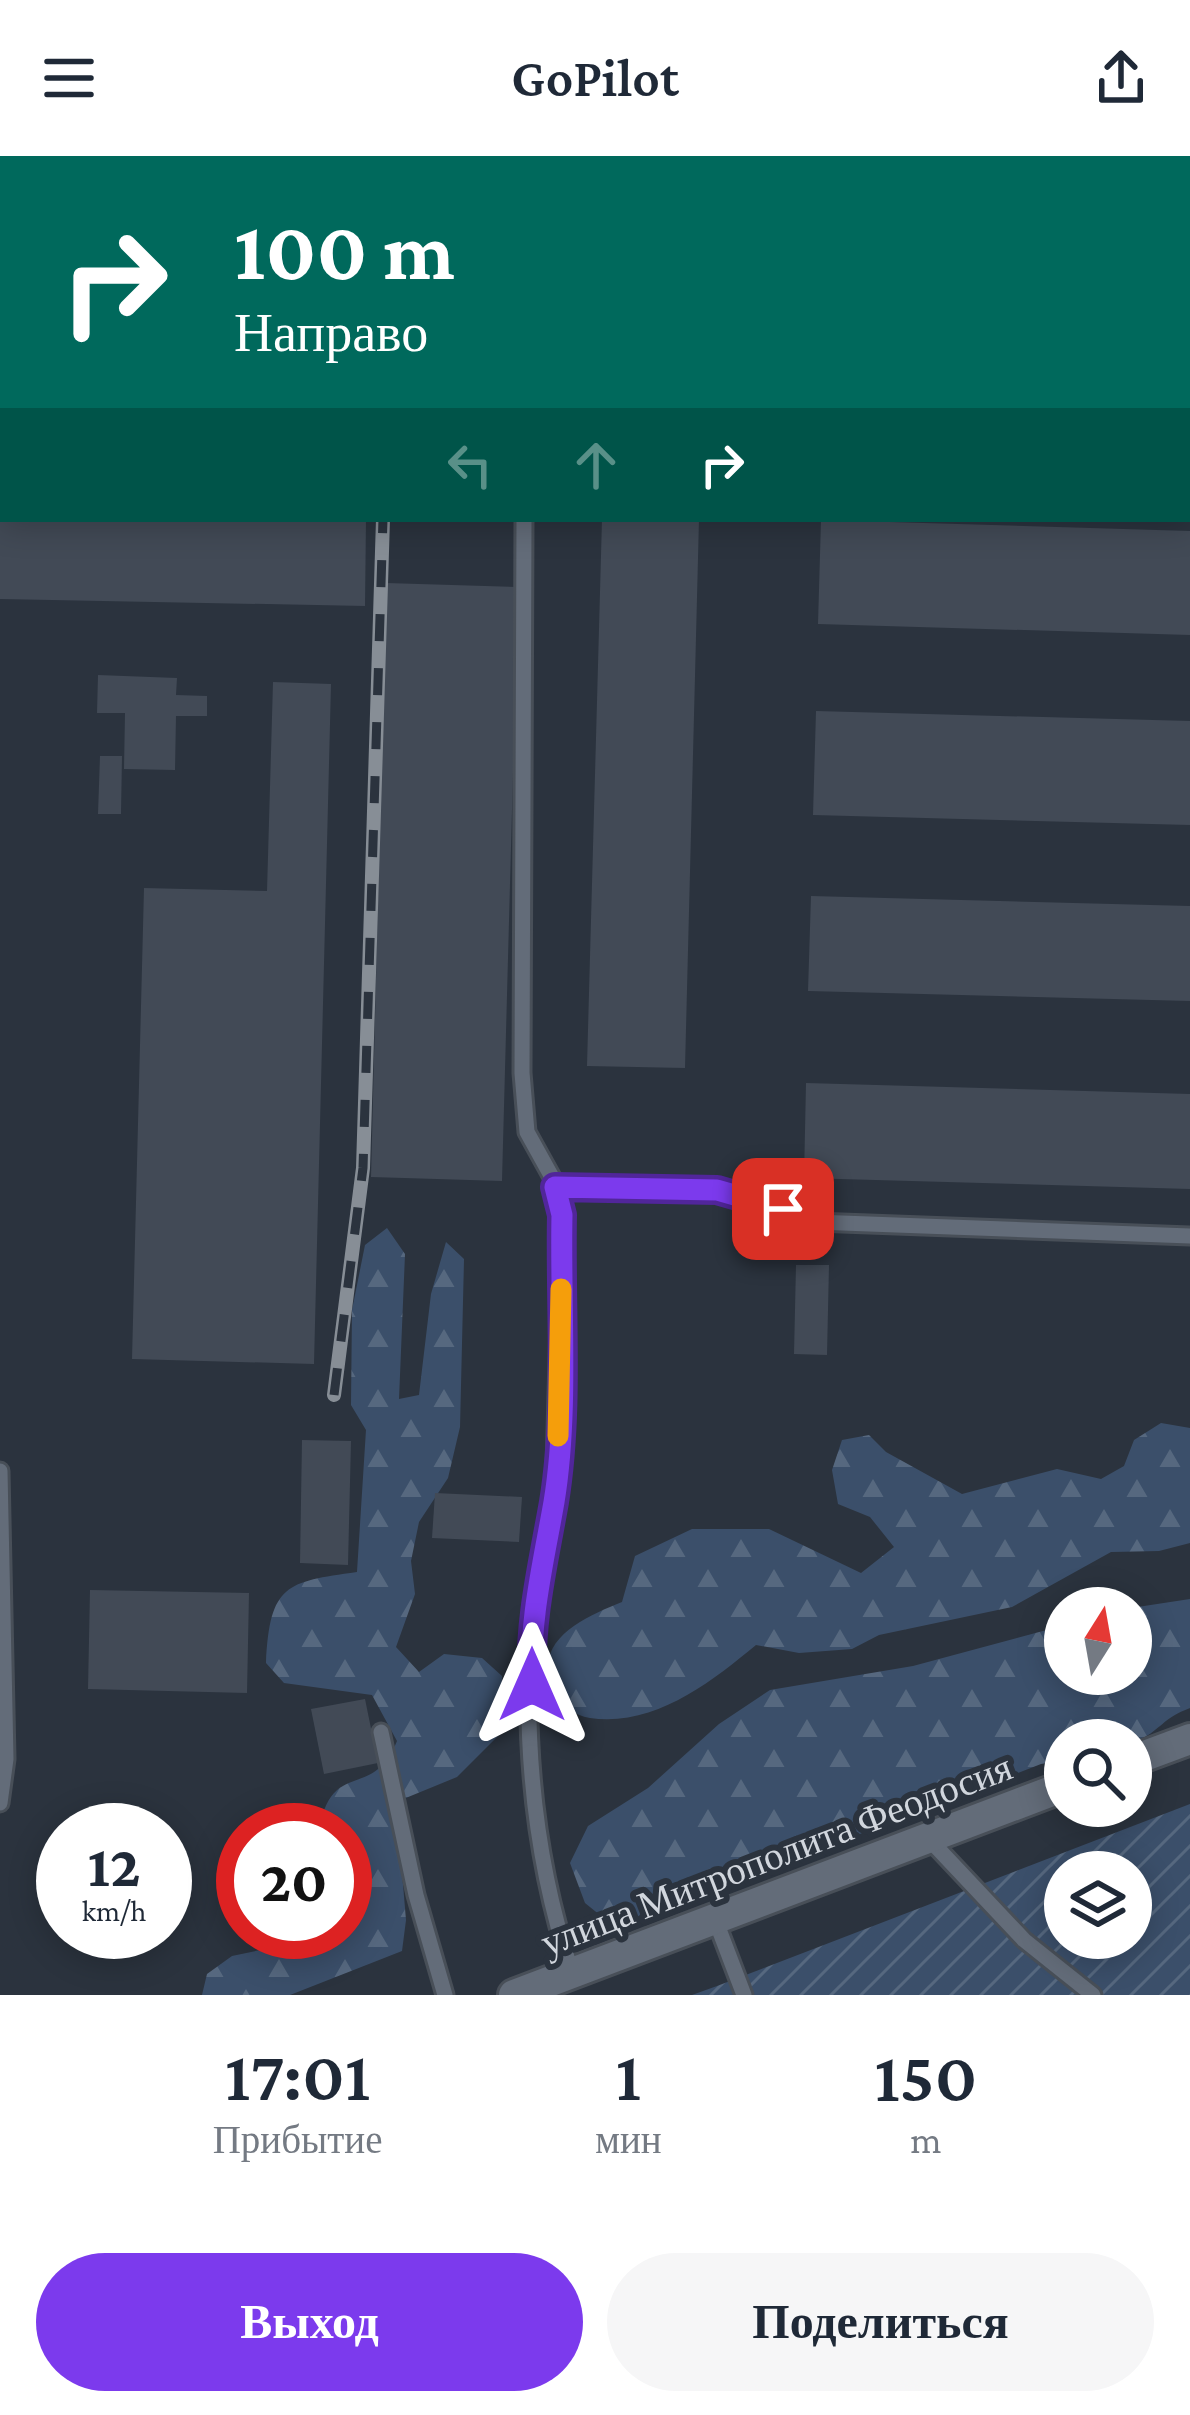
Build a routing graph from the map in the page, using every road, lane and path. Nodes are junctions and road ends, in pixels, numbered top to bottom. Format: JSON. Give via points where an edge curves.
{"nodes":[{"id":1,"x":524,"y":522,"type":"edge"},
{"id":2,"x":555,"y":1187,"type":"junction"},
{"id":3,"x":1190,"y":1236,"type":"edge"},
{"id":4,"x":0,"y":1471,"type":"edge"},
{"id":5,"x":381,"y":1732,"type":"dead end"},
{"id":6,"x":1190,"y":1739,"type":"edge"},
{"id":7,"x":1152,"y":1753,"type":"edge"},
{"id":8,"x":1044,"y":1794,"type":"edge"},
{"id":9,"x":0,"y":1803,"type":"edge"},
{"id":10,"x":928,"y":1838,"type":"junction"},
{"id":11,"x":715,"y":1919,"type":"junction"},
{"id":12,"x":572,"y":1973,"type":"junction"},
{"id":13,"x":445,"y":1995,"type":"edge"},
{"id":14,"x":514,"y":1995,"type":"edge"},
{"id":15,"x":744,"y":1995,"type":"edge"},
{"id":16,"x":1093,"y":1995,"type":"edge"}],
"edges":[{"from":1,"to":2,"type":"lane","via":[[523,1073],[527,1132]]},
{"from":2,"to":3,"type":"lane","via":[[717,1190],[815,1222]]},
{"from":2,"to":12,"type":"lane","via":[[562,1215],[559,1417],[530,1642],[539,1846]]},
{"from":4,"to":9,"type":"lane"},
{"from":5,"to":13,"type":"lane"},
{"from":6,"to":7,"type":"street"},
{"from":8,"to":10,"type":"street","name":"улица Митрополита Феодосия"},
{"from":10,"to":11,"type":"street","name":"улица Митрополита Феодосия"},
{"from":10,"to":16,"type":"lane","via":[[1024,1940]]},
{"from":11,"to":12,"type":"street","name":"улица Митрополита Феодосия"},
{"from":11,"to":15,"type":"lane"},
{"from":12,"to":14,"type":"street","name":"улица Митрополита Феодосия"}]}
